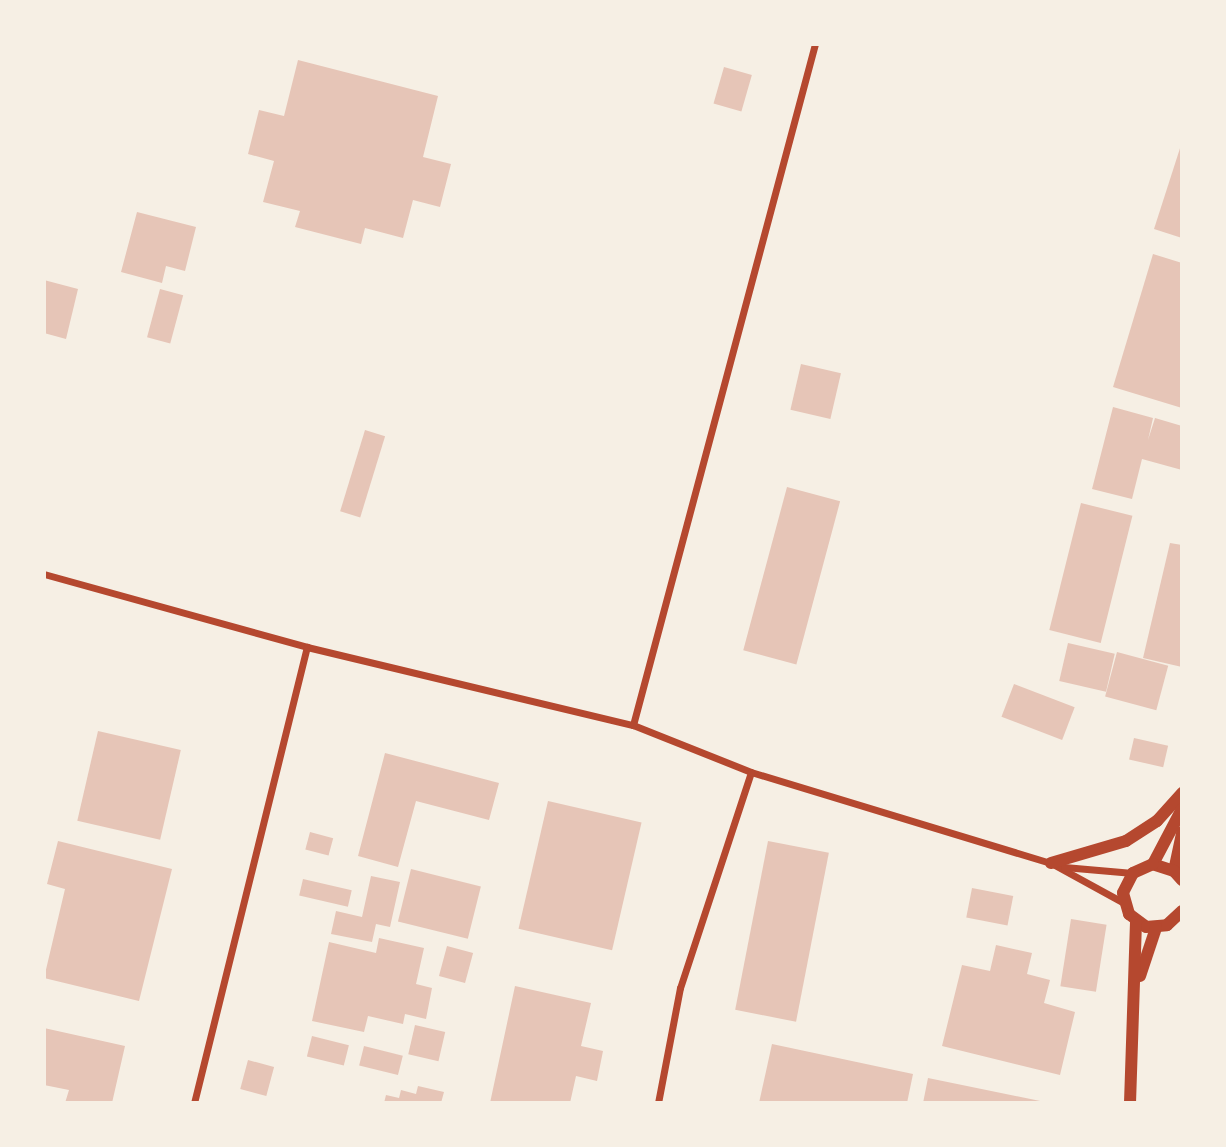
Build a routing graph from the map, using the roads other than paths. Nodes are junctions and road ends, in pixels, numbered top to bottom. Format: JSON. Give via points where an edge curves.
{"nodes":[{"id":1,"x":815,"y":44,"type":"edge"},
{"id":2,"x":44,"y":574,"type":"edge"},
{"id":3,"x":307,"y":647,"type":"junction"},
{"id":4,"x":633,"y":725,"type":"junction"},
{"id":5,"x":751,"y":772,"type":"junction"},
{"id":6,"x":1182,"y":793,"type":"edge"},
{"id":7,"x":1182,"y":809,"type":"edge"},
{"id":8,"x":1182,"y":832,"type":"edge"},
{"id":9,"x":1153,"y":864,"type":"junction"},
{"id":10,"x":1055,"y":865,"type":"junction"},
{"id":11,"x":1133,"y":873,"type":"junction"},
{"id":12,"x":1178,"y":876,"type":"edge"},
{"id":13,"x":1124,"y":903,"type":"junction"},
{"id":14,"x":1180,"y":917,"type":"edge"},
{"id":15,"x":1136,"y":922,"type":"junction"},
{"id":16,"x":1156,"y":928,"type":"junction"},
{"id":17,"x":1136,"y":986,"type":"junction"},
{"id":18,"x":194,"y":1103,"type":"edge"},
{"id":19,"x":658,"y":1103,"type":"edge"},
{"id":20,"x":1130,"y":1103,"type":"edge"}],
"edges":[{"from":1,"to":4,"type":"street"},
{"from":2,"to":3,"type":"street"},
{"from":3,"to":4,"type":"street"},
{"from":3,"to":18,"type":"street"},
{"from":4,"to":5,"type":"street"},
{"from":5,"to":10,"type":"street"},
{"from":5,"to":19,"type":"street","via":[[680,988]]},
{"from":6,"to":10,"type":"street","via":[[1157,821],[1126,841]]},
{"from":7,"to":9,"type":"street"},
{"from":8,"to":12,"type":"street"},
{"from":9,"to":11,"type":"street"},
{"from":9,"to":12,"type":"street"},
{"from":10,"to":11,"type":"street"},
{"from":10,"to":13,"type":"street"},
{"from":11,"to":13,"type":"street","via":[[1123,893]]},
{"from":13,"to":15,"type":"street"},
{"from":14,"to":16,"type":"street"},
{"from":15,"to":16,"type":"street"},
{"from":15,"to":17,"type":"street"},
{"from":16,"to":17,"type":"street"},
{"from":17,"to":20,"type":"street"}]}
